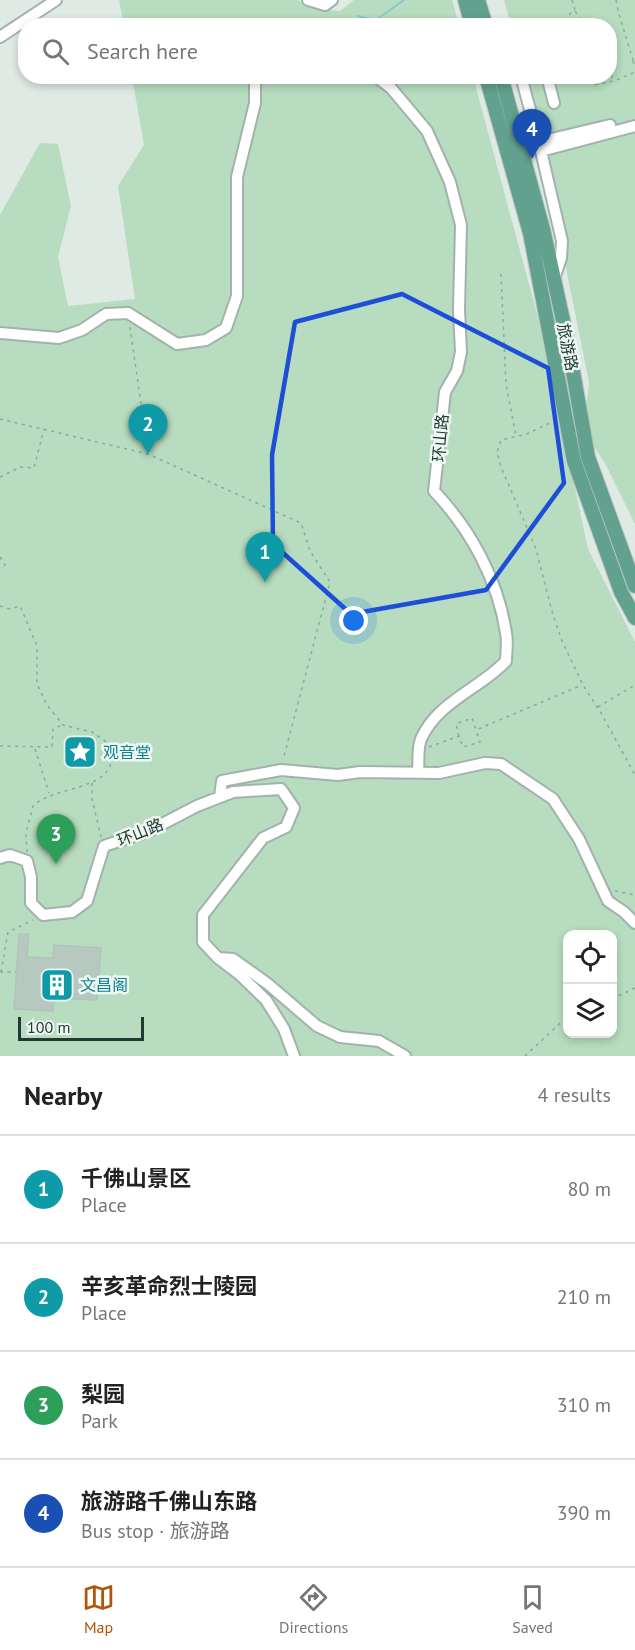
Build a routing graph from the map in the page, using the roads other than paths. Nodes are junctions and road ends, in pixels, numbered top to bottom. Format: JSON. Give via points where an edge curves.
{"nodes":[{"id":1,"x":308,"y":0,"type":"edge"},
{"id":2,"x":332,"y":0,"type":"edge"},
{"id":3,"x":465,"y":0,"type":"edge"},
{"id":4,"x":478,"y":0,"type":"edge"},
{"id":5,"x":53,"y":1,"type":"edge"},
{"id":6,"x":29,"y":18,"type":"edge"},
{"id":7,"x":470,"y":18,"type":"edge"},
{"id":8,"x":484,"y":18,"type":"edge"},
{"id":9,"x":18,"y":25,"type":"edge"},
{"id":10,"x":0,"y":38,"type":"edge"},
{"id":11,"x":255,"y":84,"type":"edge"},
{"id":12,"x":386,"y":84,"type":"edge"},
{"id":13,"x":488,"y":84,"type":"edge"},
{"id":14,"x":503,"y":84,"type":"edge"},
{"id":15,"x":523,"y":84,"type":"edge"},
{"id":16,"x":549,"y":84,"type":"edge"},
{"id":17,"x":554,"y":103,"type":"dead end"},
{"id":18,"x":610,"y":125,"type":"dead end"},
{"id":19,"x":635,"y":126,"type":"edge"},
{"id":20,"x":540,"y":147,"type":"junction"},
{"id":21,"x":554,"y":279,"type":"junction"},
{"id":22,"x":0,"y":333,"type":"edge"},
{"id":23,"x":635,"y":586,"type":"edge"},
{"id":24,"x":635,"y":618,"type":"edge"},
{"id":25,"x":418,"y":772,"type":"junction"},
{"id":26,"x":220,"y":797,"type":"junction"},
{"id":27,"x":0,"y":858,"type":"edge"},
{"id":28,"x":635,"y":923,"type":"edge"},
{"id":29,"x":218,"y":958,"type":"junction"},
{"id":30,"x":294,"y":1056,"type":"edge"},
{"id":31,"x":405,"y":1056,"type":"edge"}],
"edges":[{"from":1,"to":2,"type":"street","via":[[325,5]]},
{"from":3,"to":7,"type":"main road"},
{"from":4,"to":8,"type":"main road"},
{"from":5,"to":6,"type":"street"},
{"from":9,"to":10,"type":"street"},
{"from":11,"to":22,"type":"street","via":[[255,103],[237,177],[237,296],[226,328],[206,340],[177,344],[128,313],[106,314],[82,330],[59,338]]},
{"from":12,"to":25,"type":"street","name":"环山路","via":[[427,131],[450,182],[461,225],[461,351],[457,371],[445,392],[434,491],[486,564],[507,635],[506,661],[432,722],[421,741]]},
{"from":13,"to":24,"type":"main road","name":"旅游路","via":[[530,233],[574,461],[621,592]]},
{"from":14,"to":21,"type":"main road","name":"旅游路"},
{"from":15,"to":20,"type":"street"},
{"from":16,"to":17,"type":"street"},
{"from":18,"to":20,"type":"street"},
{"from":19,"to":20,"type":"street"},
{"from":20,"to":21,"type":"street","via":[[562,241]]},
{"from":21,"to":23,"type":"main road","name":"旅游路","via":[[588,457]]},
{"from":25,"to":26,"type":"street","name":"环山路","via":[[339,775],[281,770],[222,781]]},
{"from":25,"to":28,"type":"street","name":"环山路","via":[[439,773],[485,763],[501,764],[553,800],[579,838],[608,901]]},
{"from":26,"to":27,"type":"street","name":"环山路","via":[[149,831],[104,846],[87,901],[72,912],[43,915],[31,903],[32,877],[27,861],[10,855]]},
{"from":26,"to":29,"type":"street","name":"环山路","via":[[232,792],[281,789],[294,808],[286,827],[263,838],[203,915],[203,942]]},
{"from":29,"to":30,"type":"street","via":[[266,1000],[284,1029]]},
{"from":29,"to":31,"type":"street","via":[[233,959],[317,1026],[340,1037],[380,1041]]}]}
